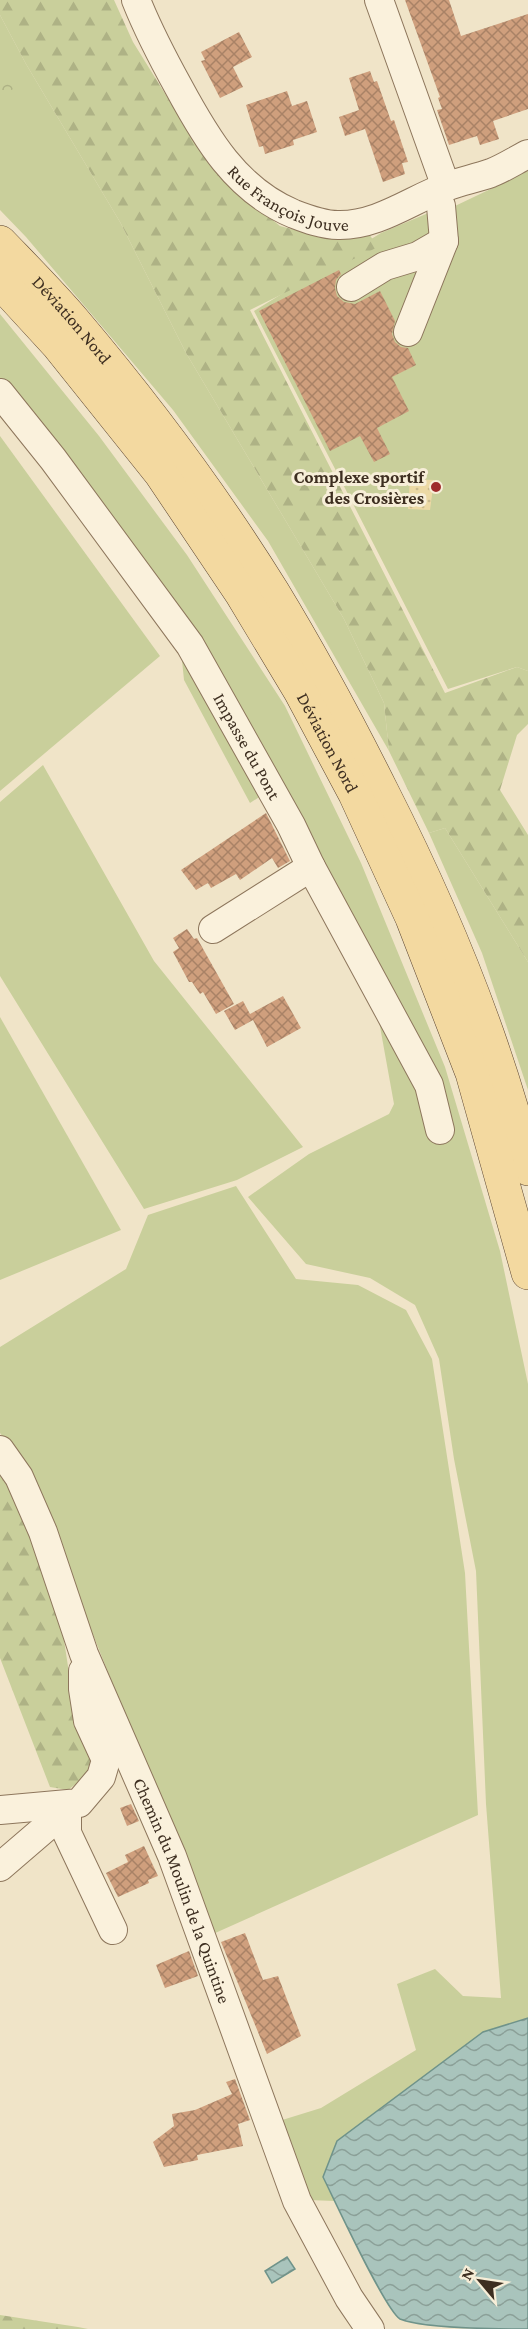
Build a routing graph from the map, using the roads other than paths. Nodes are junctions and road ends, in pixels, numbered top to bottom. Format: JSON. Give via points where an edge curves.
{"nodes":[{"id":1,"x":136,"y":0,"type":"edge"},
{"id":2,"x":379,"y":0,"type":"edge"},
{"id":3,"x":528,"y":154,"type":"edge"},
{"id":4,"x":441,"y":189,"type":"junction"},
{"id":5,"x":444,"y":241,"type":"junction"},
{"id":6,"x":0,"y":242,"type":"edge"},
{"id":7,"x":0,"y":282,"type":"edge"},
{"id":8,"x":351,"y":287,"type":"dead end"},
{"id":9,"x":408,"y":332,"type":"dead end"},
{"id":10,"x":0,"y":393,"type":"edge"},
{"id":11,"x":311,"y":867,"type":"junction"},
{"id":12,"x":213,"y":929,"type":"dead end"},
{"id":13,"x":440,"y":1130,"type":"dead end"},
{"id":14,"x":528,"y":1169,"type":"edge"},
{"id":15,"x":528,"y":1273,"type":"edge"},
{"id":16,"x":0,"y":1450,"type":"edge"},
{"id":17,"x":84,"y":1654,"type":"junction"},
{"id":18,"x":0,"y":1794,"type":"edge"},
{"id":19,"x":62,"y":1809,"type":"junction"},
{"id":20,"x":0,"y":1810,"type":"edge"},
{"id":21,"x":0,"y":1867,"type":"edge"},
{"id":22,"x":113,"y":1930,"type":"dead end"},
{"id":23,"x":370,"y":2329,"type":"edge"}],
"edges":[{"from":1,"to":4,"type":"street","name":"Rue François Jouve","via":[[151,36],[220,157],[239,178],[284,210],[337,225],[364,222]]},
{"from":2,"to":4,"type":"street"},
{"from":3,"to":4,"type":"street","name":"Rue François Jouve","via":[[492,173]]},
{"from":4,"to":5,"type":"street"},
{"from":5,"to":8,"type":"street","via":[[418,256],[385,266]]},
{"from":5,"to":9,"type":"street"},
{"from":6,"to":14,"type":"main road","name":"Déviation Nord","via":[[72,319],[196,478],[272,591],[337,703],[419,864],[471,990],[516,1118]]},
{"from":7,"to":15,"type":"main road","name":"Déviation Nord","via":[[57,344],[161,474],[241,592],[344,773],[412,918],[472,1073]]},
{"from":10,"to":11,"type":"street","name":"Impasse du Pont","via":[[190,645]]},
{"from":11,"to":12,"type":"street"},
{"from":11,"to":13,"type":"street","name":"Impasse du Pont","via":[[429,1085]]},
{"from":16,"to":17,"type":"street","name":"Chemin du Moulin de la Quintine","via":[[19,1477],[43,1532]]},
{"from":17,"to":19,"type":"street","via":[[83,1689],[88,1721],[106,1760],[101,1777],[79,1803]]},
{"from":17,"to":23,"type":"street","name":"Chemin du Moulin de la Quintine","via":[[172,1856],[297,2201]]},
{"from":18,"to":19,"type":"street","via":[[37,1792]]},
{"from":19,"to":20,"type":"street"},
{"from":19,"to":21,"type":"street"},
{"from":19,"to":22,"type":"street","via":[[67,1833]]}]}
